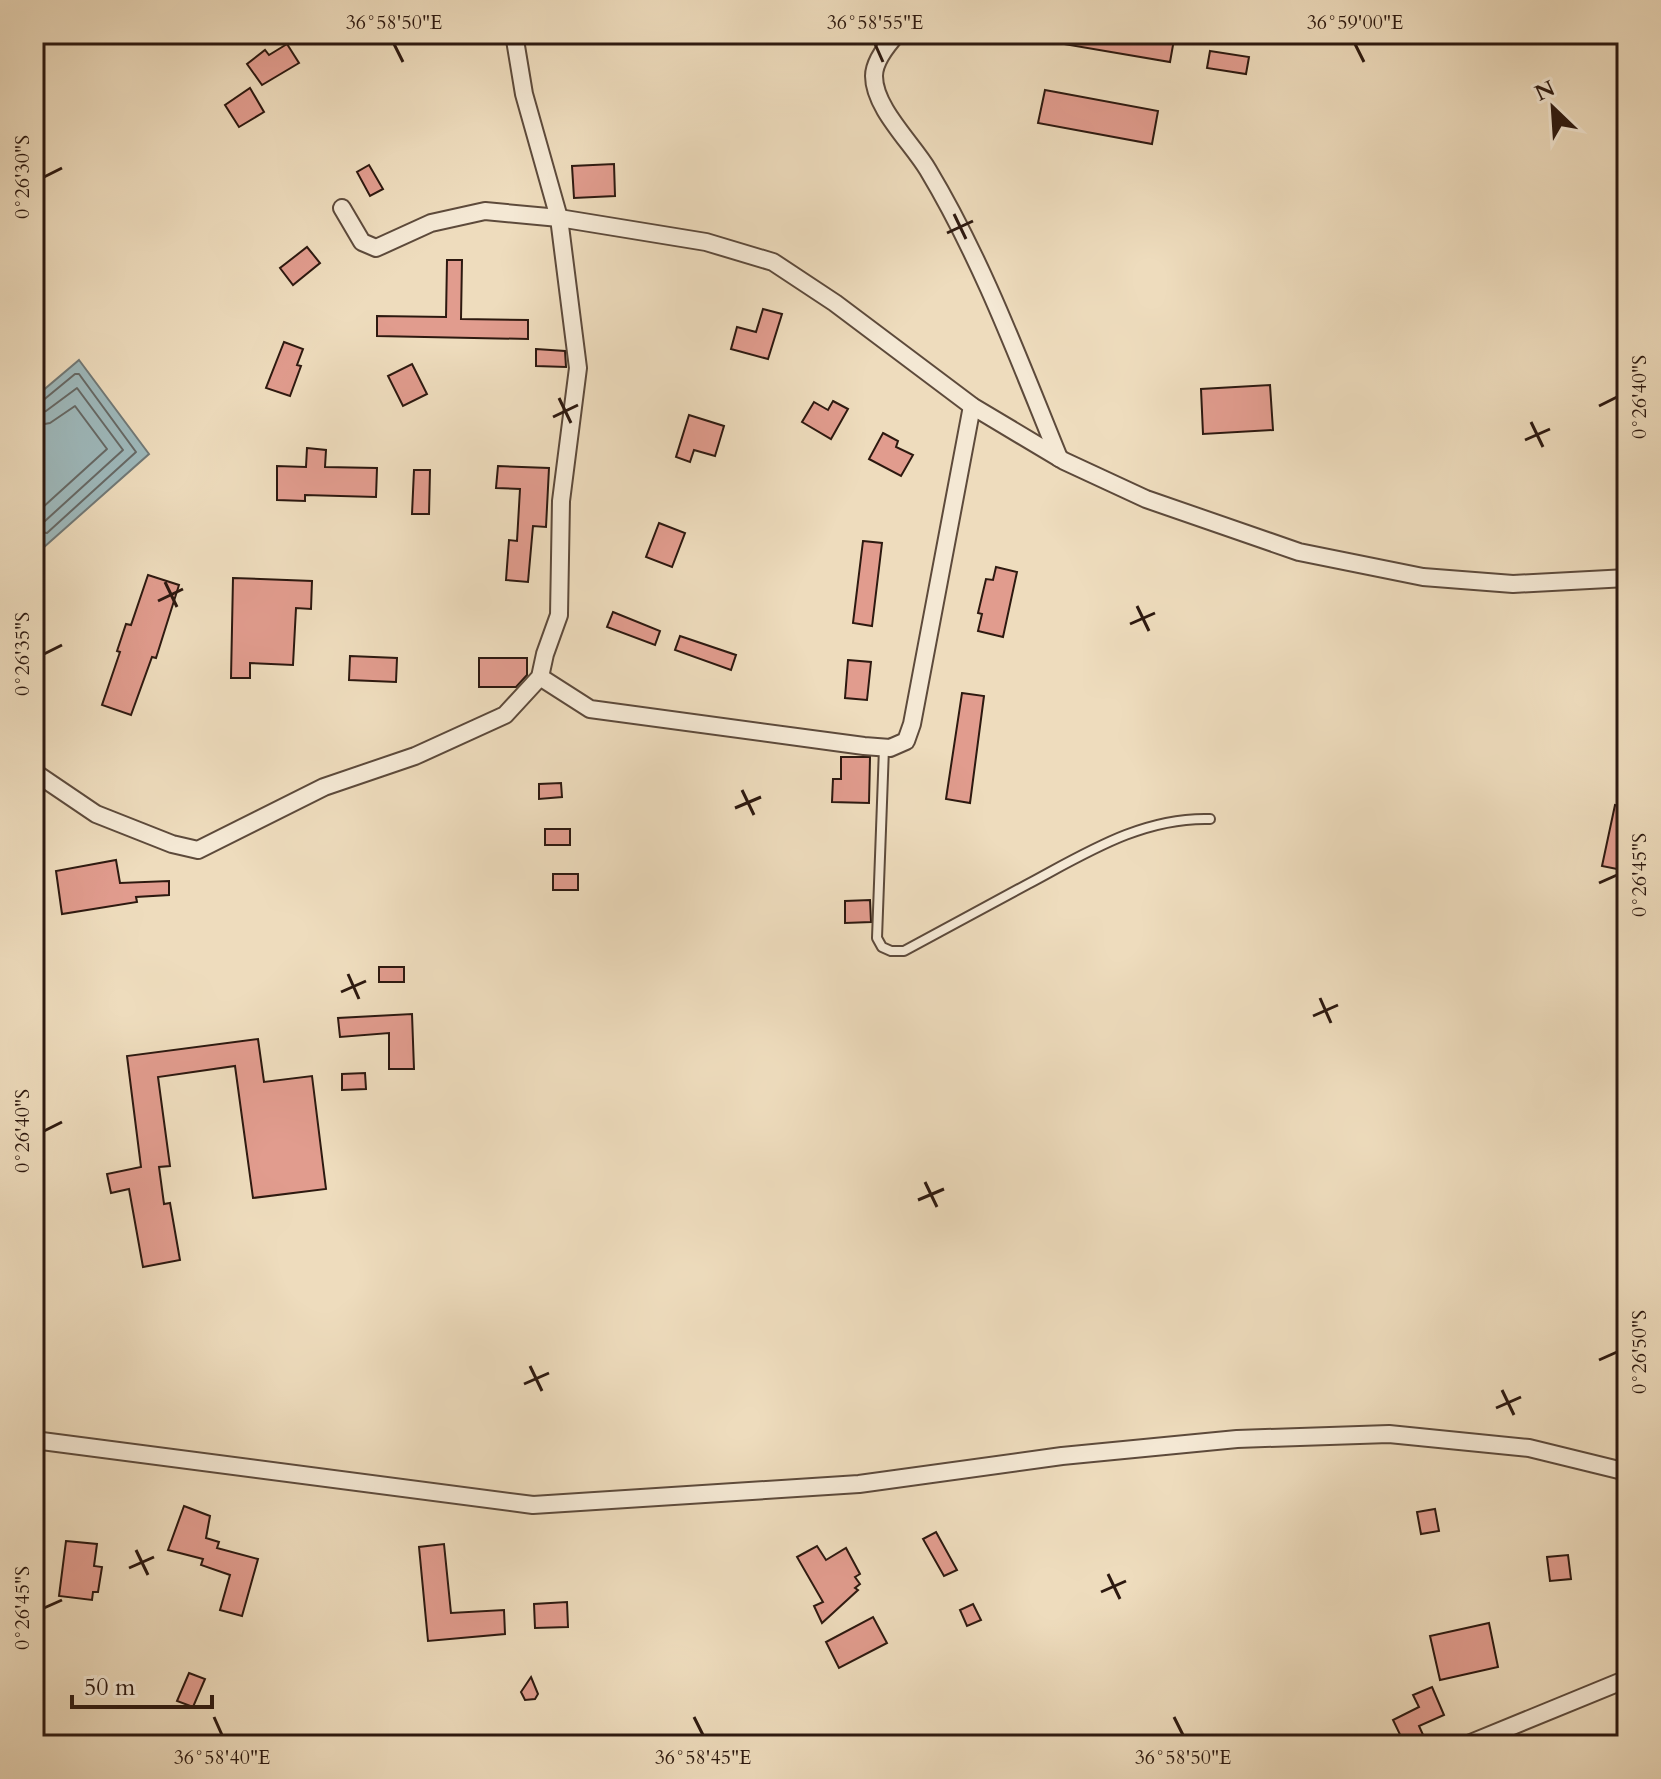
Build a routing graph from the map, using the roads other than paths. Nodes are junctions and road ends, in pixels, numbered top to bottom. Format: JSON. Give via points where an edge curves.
{"nodes":[{"id":1,"x":514,"y":34,"type":"edge"},
{"id":2,"x":897,"y":34,"type":"edge"},
{"id":3,"x":342,"y":208,"type":"dead end"},
{"id":4,"x":559,"y":218,"type":"junction"},
{"id":5,"x":972,"y":406,"type":"junction"},
{"id":6,"x":1059,"y":458,"type":"junction"},
{"id":7,"x":1627,"y":578,"type":"edge"},
{"id":8,"x":540,"y":677,"type":"junction"},
{"id":9,"x":884,"y":748,"type":"junction"},
{"id":10,"x":34,"y":772,"type":"edge"},
{"id":11,"x":1210,"y":819,"type":"dead end"},
{"id":12,"x":34,"y":1440,"type":"edge"},
{"id":13,"x":1627,"y":1472,"type":"edge"},
{"id":14,"x":1627,"y":1679,"type":"edge"},
{"id":15,"x":1466,"y":1745,"type":"edge"}],
"edges":[{"from":1,"to":4,"type":"street","via":[[524,94]]},
{"from":2,"to":6,"type":"street","via":[[873,74],[880,101],[928,169],[978,265]]},
{"from":3,"to":4,"type":"street","via":[[362,242],[376,248],[431,223],[485,211]]},
{"from":4,"to":5,"type":"street","via":[[706,242],[773,262]]},
{"from":4,"to":8,"type":"street","via":[[578,368],[561,501],[559,615]]},
{"from":5,"to":6,"type":"street"},
{"from":5,"to":9,"type":"street","via":[[912,724],[906,741]]},
{"from":6,"to":7,"type":"street","via":[[1146,499],[1299,552],[1438,578],[1513,584]]},
{"from":8,"to":9,"type":"street","via":[[590,709]]},
{"from":8,"to":10,"type":"street","via":[[505,715],[415,756],[324,787],[198,850],[96,814]]},
{"from":9,"to":11,"type":"lane","via":[[877,938],[891,951],[904,951],[1135,830]]},
{"from":12,"to":13,"type":"street","via":[[533,1505],[859,1484],[1237,1439],[1389,1434],[1529,1448]]},
{"from":14,"to":15,"type":"street"}]}
